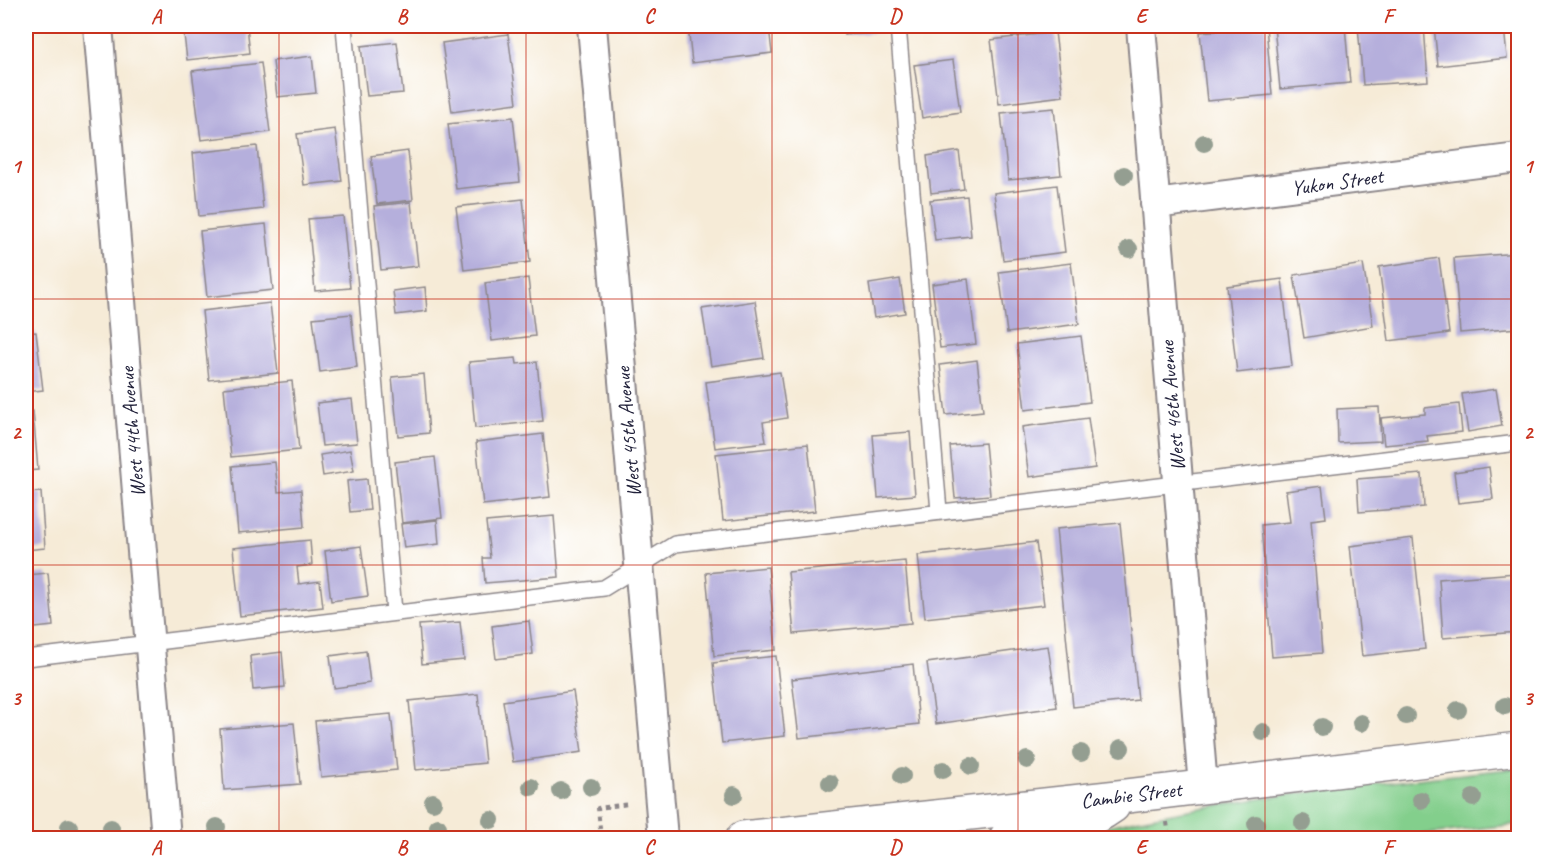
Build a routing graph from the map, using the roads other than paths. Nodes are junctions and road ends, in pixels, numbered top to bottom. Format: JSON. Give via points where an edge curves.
{"nodes":[{"id":1,"x":98,"y":26,"type":"edge"},
{"id":2,"x":344,"y":26,"type":"edge"},
{"id":3,"x":592,"y":26,"type":"edge"},
{"id":4,"x":898,"y":26,"type":"edge"},
{"id":5,"x":1141,"y":26,"type":"edge"},
{"id":6,"x":1518,"y":158,"type":"edge"},
{"id":7,"x":1155,"y":204,"type":"junction"},
{"id":8,"x":1518,"y":443,"type":"edge"},
{"id":9,"x":1179,"y":482,"type":"junction"},
{"id":10,"x":939,"y":511,"type":"junction"},
{"id":11,"x":640,"y":566,"type":"junction"},
{"id":12,"x":394,"y":612,"type":"junction"},
{"id":13,"x":150,"y":643,"type":"junction"},
{"id":14,"x":26,"y":658,"type":"edge"},
{"id":15,"x":1518,"y":749,"type":"edge"},
{"id":16,"x":1203,"y":787,"type":"junction"},
{"id":17,"x":1127,"y":796,"type":"junction"},
{"id":18,"x":166,"y":838,"type":"edge"},
{"id":19,"x":663,"y":838,"type":"edge"},
{"id":20,"x":743,"y":838,"type":"edge"},
{"id":21,"x":1006,"y":838,"type":"edge"}],
"edges":[{"from":1,"to":13,"type":"street","name":"West 44th Avenue"},
{"from":2,"to":12,"type":"lane"},
{"from":3,"to":11,"type":"street","name":"West 45th Avenue"},
{"from":4,"to":10,"type":"lane"},
{"from":5,"to":7,"type":"street","name":"West 46th Avenue"},
{"from":6,"to":7,"type":"street","name":"Yukon Street"},
{"from":7,"to":9,"type":"street","name":"West 46th Avenue"},
{"from":8,"to":9,"type":"lane"},
{"from":9,"to":10,"type":"lane"},
{"from":9,"to":16,"type":"street","name":"West 46th Avenue"},
{"from":10,"to":11,"type":"lane","via":[[675,544]]},
{"from":11,"to":12,"type":"lane","via":[[604,588]]},
{"from":11,"to":19,"type":"street","name":"West 45th Avenue"},
{"from":12,"to":13,"type":"lane"},
{"from":13,"to":14,"type":"lane"},
{"from":13,"to":18,"type":"street","name":"West 44th Avenue"},
{"from":15,"to":16,"type":"main road","name":"Cambie Street"},
{"from":16,"to":17,"type":"main road","name":"Cambie Street"},
{"from":17,"to":20,"type":"main road","name":"Cambie Street"},
{"from":17,"to":21,"type":"main road","via":[[1095,819]]}]}
